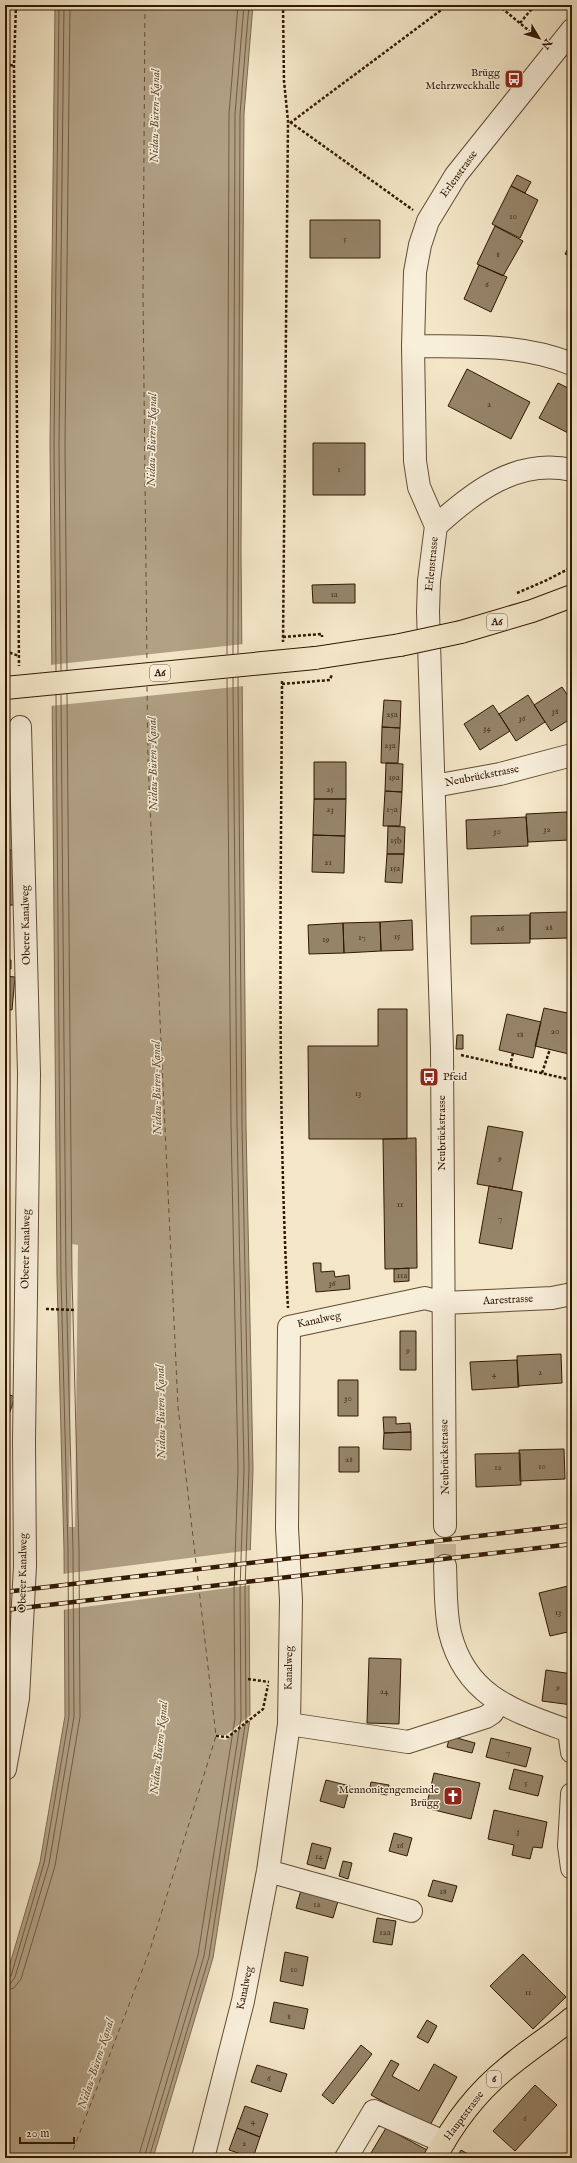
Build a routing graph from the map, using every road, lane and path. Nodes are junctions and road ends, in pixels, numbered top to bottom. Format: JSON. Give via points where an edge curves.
{"nodes":[{"id":1,"x":16,"y":5,"type":"edge"},
{"id":2,"x":283,"y":5,"type":"edge"},
{"id":3,"x":448,"y":5,"type":"edge"},
{"id":4,"x":498,"y":5,"type":"edge"},
{"id":5,"x":535,"y":5,"type":"edge"},
{"id":6,"x":520,"y":23,"type":"junction"},
{"id":7,"x":572,"y":30,"type":"edge"},
{"id":8,"x":555,"y":51,"type":"junction"},
{"id":9,"x":14,"y":65,"type":"junction"},
{"id":10,"x":5,"y":66,"type":"edge"},
{"id":11,"x":289,"y":122,"type":"junction"},
{"id":12,"x":428,"y":221,"type":"junction"},
{"id":13,"x":413,"y":346,"type":"junction"},
{"id":14,"x":572,"y":364,"type":"edge"},
{"id":15,"x":572,"y":470,"type":"edge"},
{"id":16,"x":436,"y":526,"type":"junction"},
{"id":17,"x":572,"y":567,"type":"edge"},
{"id":18,"x":512,"y":595,"type":"dead end"},
{"id":19,"x":572,"y":596,"type":"edge"},
{"id":20,"x":322,"y":634,"type":"dead end"},
{"id":21,"x":283,"y":637,"type":"junction"},
{"id":22,"x":283,"y":645,"type":"dead end"},
{"id":23,"x":5,"y":651,"type":"edge"},
{"id":24,"x":282,"y":676,"type":"dead end"},
{"id":25,"x":326,"y":680,"type":"dead end"},
{"id":26,"x":282,"y":684,"type":"junction"},
{"id":27,"x":5,"y":688,"type":"edge"},
{"id":28,"x":20,"y":727,"type":"dead end"},
{"id":29,"x":572,"y":755,"type":"edge"},
{"id":30,"x":434,"y":786,"type":"junction"},
{"id":31,"x":550,"y":1049,"type":"dead end"},
{"id":32,"x":442,"y":1050,"type":"junction"},
{"id":33,"x":513,"y":1053,"type":"dead end"},
{"id":34,"x":510,"y":1066,"type":"junction"},
{"id":35,"x":542,"y":1073,"type":"junction"},
{"id":36,"x":572,"y":1080,"type":"edge"},
{"id":37,"x":572,"y":1294,"type":"edge"},
{"id":38,"x":443,"y":1303,"type":"junction"},
{"id":39,"x":46,"y":1309,"type":"dead end"},
{"id":40,"x":75,"y":1310,"type":"dead end"},
{"id":41,"x":289,"y":1327,"type":"junction"},
{"id":42,"x":446,"y":1526,"type":"tunnel mouth"},
{"id":43,"x":445,"y":1566,"type":"tunnel mouth"},
{"id":44,"x":248,"y":1680,"type":"dead end"},
{"id":45,"x":269,"y":1682,"type":"dead end"},
{"id":46,"x":499,"y":1703,"type":"junction"},
{"id":47,"x":261,"y":1710,"type":"dead end"},
{"id":48,"x":288,"y":1724,"type":"junction"},
{"id":49,"x":216,"y":1736,"type":"dead end"},
{"id":50,"x":571,"y":1737,"type":"edge"},
{"id":51,"x":5,"y":1769,"type":"edge"},
{"id":52,"x":572,"y":1794,"type":"edge"},
{"id":53,"x":572,"y":1868,"type":"edge"},
{"id":54,"x":268,"y":1871,"type":"junction"},
{"id":55,"x":411,"y":1911,"type":"dead end"},
{"id":56,"x":572,"y":2018,"type":"edge"},
{"id":57,"x":440,"y":2150,"type":"edge"},
{"id":58,"x":203,"y":2158,"type":"edge"},
{"id":59,"x":346,"y":2158,"type":"edge"}],
"edges":[{"from":1,"to":9,"type":"path"},
{"from":2,"to":11,"type":"path","via":[[284,81]]},
{"from":3,"to":11,"type":"path"},
{"from":4,"to":6,"type":"path"},
{"from":5,"to":6,"type":"path"},
{"from":6,"to":8,"type":"path"},
{"from":7,"to":8,"type":"street","name":"Erlenstrasse"},
{"from":8,"to":12,"type":"street","name":"Erlenstrasse","via":[[456,175]]},
{"from":9,"to":10,"type":"path"},
{"from":9,"to":23,"type":"path","via":[[19,656]]},
{"from":11,"to":12,"type":"path"},
{"from":11,"to":21,"type":"path"},
{"from":12,"to":13,"type":"street","name":"Erlenstrasse","via":[[416,259]]},
{"from":13,"to":14,"type":"street","via":[[509,348],[535,351]]},
{"from":13,"to":16,"type":"street","name":"Erlenstrasse","via":[[416,479]]},
{"from":15,"to":16,"type":"street","via":[[538,468],[509,474],[471,495]]},
{"from":16,"to":30,"type":"street","name":"Erlenstrasse","via":[[428,612]]},
{"from":17,"to":18,"type":"path"},
{"from":19,"to":27,"type":"main road","number":"A6","bridge":true,"via":[[461,632],[400,645],[315,658]]},
{"from":20,"to":21,"type":"path"},
{"from":21,"to":22,"type":"path"},
{"from":24,"to":26,"type":"path"},
{"from":25,"to":26,"type":"path"},
{"from":26,"to":41,"type":"path","via":[[279,995],[283,1219]]},
{"from":28,"to":51,"type":"street","name":"Oberer Kanalweg","via":[[29,1074],[24,1441],[25,1566],[18,1698]]},
{"from":29,"to":30,"type":"street","name":"Neubrückstrasse","via":[[500,774]]},
{"from":30,"to":32,"type":"street","name":"Neubrückstrasse"},
{"from":31,"to":35,"type":"path"},
{"from":32,"to":34,"type":"path"},
{"from":32,"to":38,"type":"street","name":"Neubrückstrasse"},
{"from":33,"to":34,"type":"path"},
{"from":34,"to":35,"type":"path"},
{"from":35,"to":36,"type":"path"},
{"from":37,"to":38,"type":"street","name":"Aarestrasse","via":[[552,1298]]},
{"from":38,"to":41,"type":"street","name":"Kanalweg","via":[[425,1298]]},
{"from":38,"to":42,"type":"street","name":"Neubrückstrasse"},
{"from":39,"to":40,"type":"path"},
{"from":41,"to":48,"type":"street","name":"Kanalweg","via":[[287,1528],[291,1600]]},
{"from":43,"to":46,"type":"street","via":[[450,1633],[456,1652],[473,1680]]},
{"from":44,"to":45,"type":"path"},
{"from":46,"to":48,"type":"street","via":[[492,1713],[486,1716],[408,1742]]},
{"from":46,"to":50,"type":"street"},
{"from":47,"to":49,"type":"path","via":[[228,1737]]},
{"from":48,"to":54,"type":"street","name":"Kanalweg"},
{"from":52,"to":53,"type":"street","via":[[569,1846]]},
{"from":54,"to":55,"type":"street"},
{"from":54,"to":58,"type":"street","name":"Kanalweg","via":[[243,2001]]},
{"from":56,"to":57,"type":"main road","name":"Hauptstrasse","number":"6","via":[[497,2076],[468,2108]]},
{"from":57,"to":59,"type":"street","via":[[374,2110]]}]}
